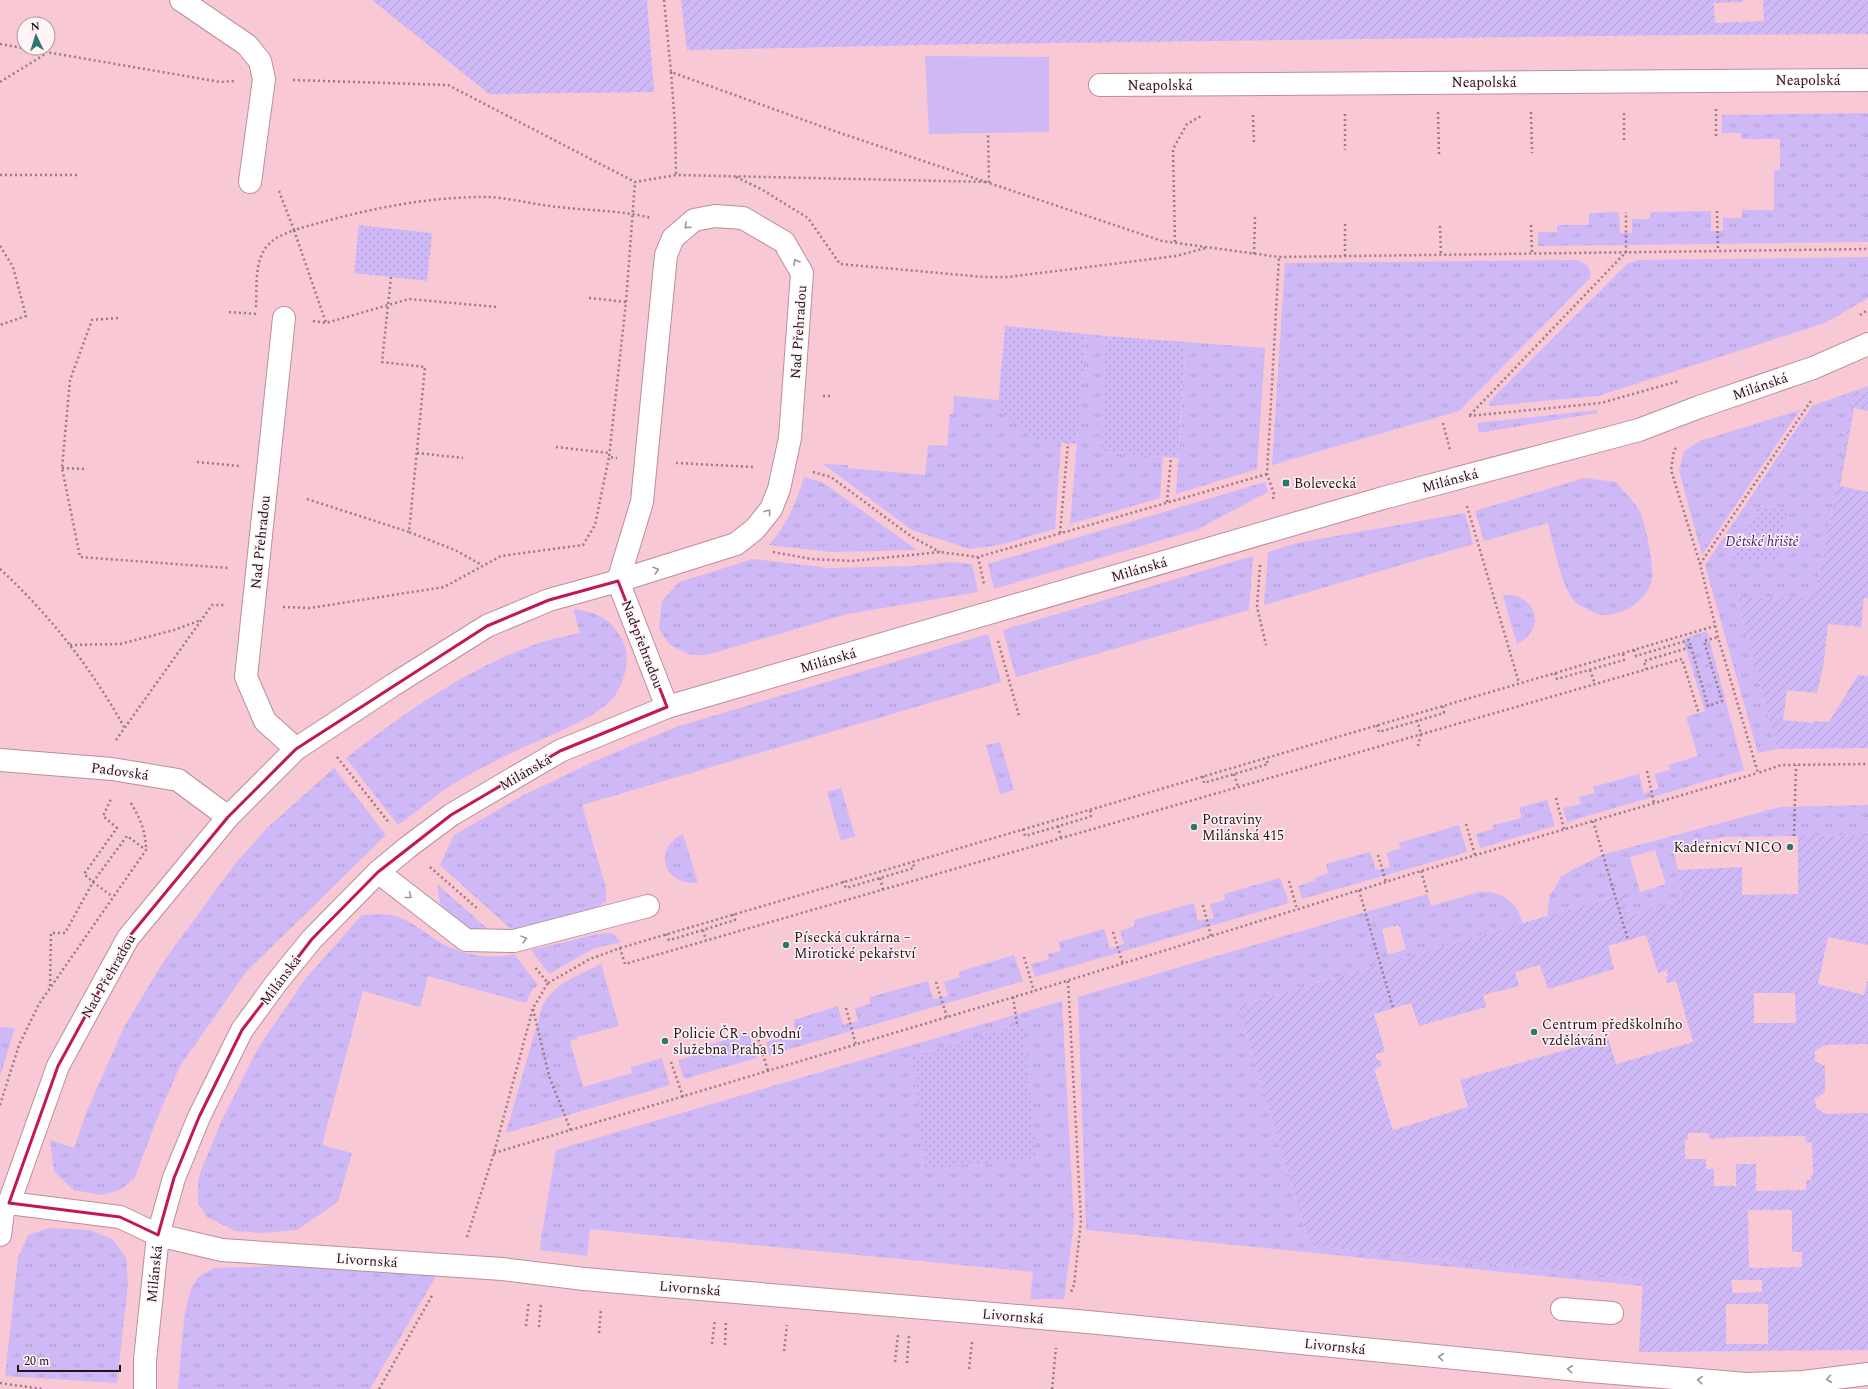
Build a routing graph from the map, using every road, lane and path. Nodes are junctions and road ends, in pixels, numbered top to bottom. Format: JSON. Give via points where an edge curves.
{"nodes":[{"id":1,"x":181,"y":0,"type":"edge"},
{"id":2,"x":664,"y":0,"type":"edge"},
{"id":3,"x":0,"y":44,"type":"edge"},
{"id":4,"x":16,"y":47,"type":"edge"},
{"id":5,"x":56,"y":54,"type":"edge"},
{"id":6,"x":41,"y":56,"type":"edge"},
{"id":7,"x":671,"y":72,"type":"junction"},
{"id":8,"x":264,"y":79,"type":"junction"},
{"id":9,"x":1868,"y":80,"type":"edge"},
{"id":10,"x":0,"y":82,"type":"edge"},
{"id":11,"x":1100,"y":85,"type":"dead end"},
{"id":12,"x":1716,"y":109,"type":"dead end"},
{"id":13,"x":1624,"y":110,"type":"dead end"},
{"id":14,"x":1531,"y":111,"type":"dead end"},
{"id":15,"x":1438,"y":112,"type":"dead end"},
{"id":16,"x":1345,"y":114,"type":"dead end"},
{"id":17,"x":1204,"y":115,"type":"dead end"},
{"id":18,"x":1253,"y":115,"type":"dead end"},
{"id":19,"x":988,"y":133,"type":"dead end"},
{"id":20,"x":1716,"y":139,"type":"dead end"},
{"id":21,"x":1624,"y":140,"type":"dead end"},
{"id":22,"x":1254,"y":145,"type":"dead end"},
{"id":23,"x":1345,"y":150,"type":"dead end"},
{"id":24,"x":1532,"y":153,"type":"dead end"},
{"id":25,"x":1439,"y":154,"type":"dead end"},
{"id":26,"x":0,"y":175,"type":"edge"},
{"id":27,"x":80,"y":175,"type":"dead end"},
{"id":28,"x":676,"y":175,"type":"junction"},
{"id":29,"x":734,"y":176,"type":"junction"},
{"id":30,"x":250,"y":182,"type":"dead end"},
{"id":31,"x":635,"y":182,"type":"junction"},
{"id":32,"x":989,"y":182,"type":"junction"},
{"id":33,"x":279,"y":185,"type":"dead end"},
{"id":34,"x":1717,"y":211,"type":"dead end"},
{"id":35,"x":1626,"y":212,"type":"dead end"},
{"id":36,"x":633,"y":213,"type":"junction"},
{"id":37,"x":1255,"y":217,"type":"dead end"},
{"id":38,"x":1345,"y":222,"type":"dead end"},
{"id":39,"x":1531,"y":225,"type":"dead end"},
{"id":40,"x":1440,"y":226,"type":"dead end"},
{"id":41,"x":294,"y":230,"type":"junction"},
{"id":42,"x":1175,"y":242,"type":"junction"},
{"id":43,"x":0,"y":246,"type":"edge"},
{"id":44,"x":1209,"y":247,"type":"junction"},
{"id":45,"x":1868,"y":249,"type":"edge"},
{"id":46,"x":1718,"y":251,"type":"junction"},
{"id":47,"x":1626,"y":252,"type":"junction"},
{"id":48,"x":1532,"y":253,"type":"junction"},
{"id":49,"x":1254,"y":254,"type":"junction"},
{"id":50,"x":1441,"y":255,"type":"junction"},
{"id":51,"x":1345,"y":256,"type":"junction"},
{"id":52,"x":1279,"y":257,"type":"junction"},
{"id":53,"x":391,"y":276,"type":"dead end"},
{"id":54,"x":589,"y":298,"type":"dead end"},
{"id":55,"x":626,"y":302,"type":"junction"},
{"id":56,"x":388,"y":304,"type":"junction"},
{"id":57,"x":497,"y":307,"type":"dead end"},
{"id":58,"x":229,"y":312,"type":"dead end"},
{"id":59,"x":241,"y":313,"type":"dead end"},
{"id":60,"x":118,"y":318,"type":"dead end"},
{"id":61,"x":284,"y":318,"type":"junction"},
{"id":62,"x":326,"y":322,"type":"junction"},
{"id":63,"x":0,"y":326,"type":"edge"},
{"id":64,"x":1868,"y":344,"type":"edge"},
{"id":65,"x":1807,"y":398,"type":"dead end"},
{"id":66,"x":1601,"y":403,"type":"dead end"},
{"id":67,"x":1068,"y":443,"type":"dead end"},
{"id":68,"x":1679,"y":446,"type":"dead end"},
{"id":69,"x":556,"y":447,"type":"dead end"},
{"id":70,"x":417,"y":453,"type":"junction"},
{"id":71,"x":609,"y":453,"type":"junction"},
{"id":72,"x":609,"y":457,"type":"dead end"},
{"id":73,"x":463,"y":458,"type":"dead end"},
{"id":74,"x":1171,"y":458,"type":"dead end"},
{"id":75,"x":197,"y":462,"type":"dead end"},
{"id":76,"x":243,"y":466,"type":"dead end"},
{"id":77,"x":62,"y":468,"type":"junction"},
{"id":78,"x":85,"y":469,"type":"dead end"},
{"id":79,"x":307,"y":499,"type":"dead end"},
{"id":80,"x":1167,"y":502,"type":"junction"},
{"id":81,"x":409,"y":532,"type":"junction"},
{"id":82,"x":1060,"y":533,"type":"junction"},
{"id":83,"x":736,"y":544,"type":"junction"},
{"id":84,"x":1700,"y":564,"type":"junction"},
{"id":85,"x":483,"y":565,"type":"dead end"},
{"id":86,"x":229,"y":568,"type":"dead end"},
{"id":87,"x":0,"y":569,"type":"edge"},
{"id":88,"x":1488,"y":579,"type":"dead end"},
{"id":89,"x":618,"y":582,"type":"junction"},
{"id":90,"x":203,"y":619,"type":"dead end"},
{"id":91,"x":1715,"y":626,"type":"junction"},
{"id":92,"x":1718,"y":637,"type":"junction"},
{"id":93,"x":70,"y":645,"type":"junction"},
{"id":94,"x":1690,"y":647,"type":"junction"},
{"id":95,"x":1634,"y":650,"type":"junction"},
{"id":96,"x":1622,"y":653,"type":"junction"},
{"id":97,"x":1646,"y":669,"type":"junction"},
{"id":98,"x":1590,"y":670,"type":"junction"},
{"id":99,"x":1555,"y":673,"type":"junction"},
{"id":100,"x":1519,"y":683,"type":"junction"},
{"id":101,"x":1595,"y":684,"type":"junction"},
{"id":102,"x":1443,"y":706,"type":"junction"},
{"id":103,"x":667,"y":707,"type":"junction"},
{"id":104,"x":1699,"y":714,"type":"dead end"},
{"id":105,"x":1417,"y":720,"type":"junction"},
{"id":106,"x":1377,"y":725,"type":"junction"},
{"id":107,"x":124,"y":727,"type":"dead end"},
{"id":108,"x":1421,"y":734,"type":"junction"},
{"id":109,"x":1418,"y":746,"type":"dead end"},
{"id":110,"x":296,"y":749,"type":"junction"},
{"id":111,"x":1266,"y":758,"type":"junction"},
{"id":112,"x":0,"y":760,"type":"edge"},
{"id":113,"x":1868,"y":764,"type":"edge"},
{"id":114,"x":1796,"y":765,"type":"junction"},
{"id":115,"x":345,"y":766,"type":"dead end"},
{"id":116,"x":1646,"y":771,"type":"dead end"},
{"id":117,"x":1758,"y":773,"type":"junction"},
{"id":118,"x":1234,"y":774,"type":"junction"},
{"id":119,"x":1203,"y":776,"type":"junction"},
{"id":120,"x":1238,"y":787,"type":"junction"},
{"id":121,"x":1556,"y":798,"type":"dead end"},
{"id":122,"x":130,"y":800,"type":"dead end"},
{"id":123,"x":1654,"y":803,"type":"junction"},
{"id":124,"x":1090,"y":809,"type":"junction"},
{"id":125,"x":228,"y":817,"type":"junction"},
{"id":126,"x":1593,"y":821,"type":"junction"},
{"id":127,"x":1466,"y":824,"type":"dead end"},
{"id":128,"x":1058,"y":826,"type":"junction"},
{"id":129,"x":1023,"y":829,"type":"junction"},
{"id":130,"x":1564,"y":829,"type":"junction"},
{"id":131,"x":1794,"y":836,"type":"dead end"},
{"id":132,"x":1060,"y":838,"type":"junction"},
{"id":133,"x":408,"y":847,"type":"junction"},
{"id":134,"x":146,"y":850,"type":"dead end"},
{"id":135,"x":1378,"y":855,"type":"dead end"},
{"id":136,"x":1475,"y":855,"type":"junction"},
{"id":137,"x":913,"y":861,"type":"junction"},
{"id":138,"x":1421,"y":871,"type":"junction"},
{"id":139,"x":378,"y":872,"type":"junction"},
{"id":140,"x":880,"y":878,"type":"junction"},
{"id":141,"x":1289,"y":881,"type":"dead end"},
{"id":142,"x":843,"y":882,"type":"junction"},
{"id":143,"x":1386,"y":882,"type":"junction"},
{"id":144,"x":883,"y":890,"type":"junction"},
{"id":145,"x":1359,"y":890,"type":"junction"},
{"id":146,"x":1427,"y":892,"type":"dead end"},
{"id":147,"x":113,"y":897,"type":"dead end"},
{"id":148,"x":1203,"y":905,"type":"dead end"},
{"id":149,"x":648,"y":906,"type":"dead end"},
{"id":150,"x":1297,"y":909,"type":"junction"},
{"id":151,"x":733,"y":914,"type":"junction"},
{"id":152,"x":703,"y":930,"type":"junction"},
{"id":153,"x":1113,"y":932,"type":"dead end"},
{"id":154,"x":666,"y":934,"type":"junction"},
{"id":155,"x":1212,"y":936,"type":"junction"},
{"id":156,"x":706,"y":940,"type":"junction"},
{"id":157,"x":1628,"y":940,"type":"dead end"},
{"id":158,"x":514,"y":941,"type":"junction"},
{"id":159,"x":620,"y":948,"type":"junction"},
{"id":160,"x":1024,"y":958,"type":"dead end"},
{"id":161,"x":1123,"y":964,"type":"junction"},
{"id":162,"x":1068,"y":980,"type":"junction"},
{"id":163,"x":936,"y":982,"type":"dead end"},
{"id":164,"x":548,"y":983,"type":"junction"},
{"id":165,"x":50,"y":988,"type":"dead end"},
{"id":166,"x":1034,"y":991,"type":"junction"},
{"id":167,"x":1013,"y":997,"type":"junction"},
{"id":168,"x":533,"y":1008,"type":"junction"},
{"id":169,"x":846,"y":1008,"type":"dead end"},
{"id":170,"x":1393,"y":1008,"type":"dead end"},
{"id":171,"x":947,"y":1017,"type":"junction"},
{"id":172,"x":1016,"y":1024,"type":"dead end"},
{"id":173,"x":757,"y":1035,"type":"dead end"},
{"id":174,"x":856,"y":1045,"type":"junction"},
{"id":175,"x":671,"y":1062,"type":"dead end"},
{"id":176,"x":768,"y":1071,"type":"junction"},
{"id":177,"x":683,"y":1097,"type":"junction"},
{"id":178,"x":571,"y":1130,"type":"junction"},
{"id":179,"x":494,"y":1153,"type":"junction"},
{"id":180,"x":9,"y":1203,"type":"junction"},
{"id":181,"x":0,"y":1235,"type":"edge"},
{"id":182,"x":158,"y":1235,"type":"junction"},
{"id":183,"x":457,"y":1266,"type":"junction"},
{"id":184,"x":528,"y":1306,"type":"dead end"},
{"id":185,"x":541,"y":1308,"type":"dead end"},
{"id":186,"x":1562,"y":1309,"type":"dead end"},
{"id":187,"x":600,"y":1313,"type":"dead end"},
{"id":188,"x":1612,"y":1313,"type":"dead end"},
{"id":189,"x":1061,"y":1320,"type":"junction"},
{"id":190,"x":714,"y":1324,"type":"dead end"},
{"id":191,"x":526,"y":1326,"type":"dead end"},
{"id":192,"x":726,"y":1326,"type":"dead end"},
{"id":193,"x":539,"y":1327,"type":"dead end"},
{"id":194,"x":786,"y":1331,"type":"dead end"},
{"id":195,"x":599,"y":1333,"type":"dead end"},
{"id":196,"x":972,"y":1339,"type":"dead end"},
{"id":197,"x":897,"y":1342,"type":"dead end"},
{"id":198,"x":712,"y":1344,"type":"dead end"},
{"id":199,"x":909,"y":1344,"type":"dead end"},
{"id":200,"x":725,"y":1345,"type":"dead end"},
{"id":201,"x":1056,"y":1348,"type":"dead end"},
{"id":202,"x":784,"y":1351,"type":"dead end"},
{"id":203,"x":895,"y":1362,"type":"dead end"},
{"id":204,"x":908,"y":1363,"type":"dead end"},
{"id":205,"x":969,"y":1369,"type":"dead end"},
{"id":206,"x":1868,"y":1374,"type":"edge"},
{"id":207,"x":0,"y":1383,"type":"edge"},
{"id":208,"x":42,"y":1389,"type":"edge"},
{"id":209,"x":144,"y":1389,"type":"edge"}],
"edges":[{"from":1,"to":8,"type":"street","via":[[247,45],[260,61]]},
{"from":2,"to":7,"type":"path"},
{"from":3,"to":4,"type":"path"},
{"from":5,"to":8,"type":"path","via":[[220,82]]},
{"from":6,"to":10,"type":"path"},
{"from":7,"to":28,"type":"path"},
{"from":7,"to":32,"type":"path","via":[[837,132]]},
{"from":8,"to":30,"type":"street"},
{"from":8,"to":31,"type":"path","via":[[448,85]]},
{"from":9,"to":11,"type":"street","name":"Neapolská"},
{"from":12,"to":20,"type":"path"},
{"from":13,"to":21,"type":"path"},
{"from":14,"to":24,"type":"path"},
{"from":15,"to":25,"type":"path"},
{"from":16,"to":23,"type":"path"},
{"from":17,"to":42,"type":"path","via":[[1187,124],[1173,149]]},
{"from":18,"to":22,"type":"path"},
{"from":19,"to":32,"type":"path"},
{"from":26,"to":27,"type":"path"},
{"from":28,"to":29,"type":"path"},
{"from":28,"to":31,"type":"path"},
{"from":29,"to":32,"type":"path"},
{"from":29,"to":44,"type":"path","via":[[761,189],[808,218],[840,264],[1008,277],[1176,256]]},
{"from":31,"to":36,"type":"path"},
{"from":32,"to":42,"type":"path","via":[[1162,241]]},
{"from":33,"to":41,"type":"path","via":[[278,192]]},
{"from":34,"to":46,"type":"path"},
{"from":35,"to":47,"type":"path"},
{"from":36,"to":41,"type":"path","via":[[485,197],[447,198],[381,208]]},
{"from":36,"to":55,"type":"path"},
{"from":37,"to":49,"type":"path"},
{"from":38,"to":51,"type":"path"},
{"from":39,"to":48,"type":"path"},
{"from":40,"to":50,"type":"path"},
{"from":41,"to":61,"type":"path","via":[[269,244],[260,258],[258,272],[256,314]]},
{"from":41,"to":62,"type":"path"},
{"from":42,"to":44,"type":"path"},
{"from":43,"to":63,"type":"path","via":[[13,267],[26,316]]},
{"from":44,"to":49,"type":"path"},
{"from":45,"to":46,"type":"path"},
{"from":46,"to":47,"type":"path"},
{"from":47,"to":48,"type":"path"},
{"from":47,"to":66,"type":"path","via":[[1469,416]]},
{"from":48,"to":50,"type":"path"},
{"from":49,"to":52,"type":"path"},
{"from":50,"to":51,"type":"path"},
{"from":51,"to":52,"type":"path"},
{"from":52,"to":80,"type":"path","via":[[1267,474]]},
{"from":53,"to":56,"type":"path"},
{"from":54,"to":55,"type":"path"},
{"from":55,"to":71,"type":"path"},
{"from":56,"to":57,"type":"path","via":[[409,299]]},
{"from":56,"to":62,"type":"path"},
{"from":56,"to":70,"type":"path","via":[[382,362],[425,367]]},
{"from":58,"to":59,"type":"path"},
{"from":60,"to":77,"type":"path","via":[[92,320],[70,380]]},
{"from":61,"to":62,"type":"path"},
{"from":61,"to":110,"type":"street","name":"Nad Přehradou","via":[[246,677],[265,721]]},
{"from":64,"to":103,"type":"street","name":"Milánská","via":[[1812,368],[1639,430],[1383,498]]},
{"from":65,"to":84,"type":"path","via":[[1814,396]]},
{"from":67,"to":82,"type":"path"},
{"from":68,"to":84,"type":"path","via":[[1674,450],[1671,470]]},
{"from":69,"to":71,"type":"path"},
{"from":70,"to":73,"type":"path"},
{"from":70,"to":81,"type":"path"},
{"from":71,"to":72,"type":"path"},
{"from":74,"to":80,"type":"path"},
{"from":75,"to":76,"type":"path"},
{"from":77,"to":78,"type":"path"},
{"from":77,"to":86,"type":"path","via":[[80,557]]},
{"from":79,"to":81,"type":"path"},
{"from":80,"to":82,"type":"path"},
{"from":81,"to":85,"type":"path","via":[[455,550]]},
{"from":82,"to":83,"type":"path","via":[[978,557],[940,552],[853,560],[811,560]]},
{"from":89,"to":83,"type":"street","name":"Nad Přehradou","one_way":true},
{"from":83,"to":89,"type":"street","name":"Nad Přehradou","one_way":true,"via":[[755,529],[771,510],[779,489],[790,438],[802,273],[784,242],[743,218],[715,216],[694,220],[673,238],[666,255],[642,502]]},
{"from":84,"to":91,"type":"path"},
{"from":87,"to":93,"type":"path"},
{"from":88,"to":100,"type":"path"},
{"from":89,"to":103,"type":"street","name":"Nad přehradou"},
{"from":89,"to":110,"type":"street","name":"Nad Přehradou","via":[[549,600],[487,626]]},
{"from":90,"to":93,"type":"path","via":[[174,630],[120,644]]},
{"from":91,"to":92,"type":"path"},
{"from":91,"to":95,"type":"path"},
{"from":92,"to":94,"type":"path","via":[[1704,641],[1722,701],[1708,706]]},
{"from":92,"to":117,"type":"path"},
{"from":93,"to":107,"type":"path","via":[[106,694]]},
{"from":94,"to":95,"type":"path","via":[[1689,640],[1636,656]]},
{"from":94,"to":97,"type":"path","via":[[1644,661]]},
{"from":95,"to":96,"type":"path"},
{"from":96,"to":98,"type":"path","via":[[1624,660]]},
{"from":96,"to":99,"type":"path"},
{"from":97,"to":101,"type":"path"},
{"from":97,"to":104,"type":"path","via":[[1682,659]]},
{"from":98,"to":99,"type":"path","via":[[1557,679]]},
{"from":98,"to":101,"type":"path"},
{"from":99,"to":100,"type":"path"},
{"from":100,"to":102,"type":"path"},
{"from":101,"to":108,"type":"path"},
{"from":102,"to":105,"type":"path","via":[[1444,713]]},
{"from":102,"to":106,"type":"path"},
{"from":103,"to":133,"type":"street","name":"Milánská","via":[[560,751],[451,815]]},
{"from":105,"to":106,"type":"path","via":[[1379,732]]},
{"from":105,"to":108,"type":"path"},
{"from":106,"to":111,"type":"path"},
{"from":108,"to":109,"type":"path"},
{"from":108,"to":120,"type":"path"},
{"from":110,"to":125,"type":"street","name":"Nad Přehradou"},
{"from":111,"to":118,"type":"path","via":[[1268,764]]},
{"from":111,"to":119,"type":"path"},
{"from":112,"to":125,"type":"street","name":"Padovská","via":[[112,768],[178,780]]},
{"from":113,"to":114,"type":"path"},
{"from":114,"to":117,"type":"path","via":[[1781,765]]},
{"from":114,"to":131,"type":"path"},
{"from":115,"to":133,"type":"path"},
{"from":116,"to":123,"type":"path"},
{"from":117,"to":123,"type":"path"},
{"from":118,"to":119,"type":"path","via":[[1204,783]]},
{"from":118,"to":120,"type":"path"},
{"from":119,"to":124,"type":"path"},
{"from":120,"to":132,"type":"path"},
{"from":121,"to":130,"type":"path"},
{"from":122,"to":134,"type":"path","via":[[141,820],[146,837]]},
{"from":123,"to":126,"type":"path"},
{"from":124,"to":128,"type":"path","via":[[1091,816]]},
{"from":124,"to":129,"type":"path"},
{"from":125,"to":180,"type":"street","name":"Nad Přehradou","via":[[128,938],[58,1066]]},
{"from":126,"to":130,"type":"path"},
{"from":126,"to":157,"type":"path"},
{"from":127,"to":136,"type":"path"},
{"from":128,"to":129,"type":"path","via":[[1025,836]]},
{"from":128,"to":132,"type":"path"},
{"from":129,"to":137,"type":"path"},
{"from":130,"to":136,"type":"path"},
{"from":132,"to":144,"type":"path"},
{"from":133,"to":139,"type":"street","name":"Milánská"},
{"from":133,"to":158,"type":"path"},
{"from":135,"to":143,"type":"path"},
{"from":136,"to":138,"type":"path"},
{"from":137,"to":140,"type":"path","via":[[914,868]]},
{"from":137,"to":142,"type":"path"},
{"from":138,"to":143,"type":"path"},
{"from":138,"to":146,"type":"path"},
{"from":139,"to":158,"type":"street","one_way":true,"via":[[466,940]]},
{"from":139,"to":182,"type":"street","name":"Milánská","via":[[312,938],[242,1030],[196,1124],[174,1178]]},
{"from":140,"to":142,"type":"path","via":[[846,888]]},
{"from":140,"to":144,"type":"path"},
{"from":141,"to":150,"type":"path"},
{"from":142,"to":151,"type":"path"},
{"from":143,"to":145,"type":"path"},
{"from":144,"to":156,"type":"path"},
{"from":145,"to":150,"type":"path"},
{"from":145,"to":170,"type":"path"},
{"from":147,"to":165,"type":"path","via":[[93,882],[66,933],[51,934]]},
{"from":148,"to":155,"type":"path"},
{"from":158,"to":149,"type":"street","one_way":true},
{"from":150,"to":155,"type":"path"},
{"from":151,"to":152,"type":"path","via":[[735,920]]},
{"from":151,"to":154,"type":"path"},
{"from":152,"to":154,"type":"path","via":[[669,940]]},
{"from":152,"to":156,"type":"path"},
{"from":153,"to":161,"type":"path"},
{"from":154,"to":159,"type":"path"},
{"from":155,"to":161,"type":"path"},
{"from":156,"to":159,"type":"path","via":[[625,964]]},
{"from":158,"to":164,"type":"path"},
{"from":159,"to":164,"type":"path","via":[[590,959]]},
{"from":160,"to":166,"type":"path"},
{"from":161,"to":162,"type":"path"},
{"from":162,"to":166,"type":"path"},
{"from":162,"to":189,"type":"path","via":[[1081,1221],[1074,1285]]},
{"from":163,"to":171,"type":"path"},
{"from":164,"to":168,"type":"path"},
{"from":166,"to":167,"type":"path"},
{"from":167,"to":171,"type":"path"},
{"from":167,"to":172,"type":"path"},
{"from":168,"to":178,"type":"path","via":[[550,1076]]},
{"from":168,"to":179,"type":"path"},
{"from":169,"to":174,"type":"path"},
{"from":171,"to":174,"type":"path"},
{"from":173,"to":176,"type":"path"},
{"from":174,"to":176,"type":"path"},
{"from":175,"to":177,"type":"path"},
{"from":176,"to":177,"type":"path"},
{"from":177,"to":178,"type":"path"},
{"from":178,"to":179,"type":"path"},
{"from":179,"to":183,"type":"path"},
{"from":180,"to":181,"type":"street","via":[[3,1212]]},
{"from":180,"to":182,"type":"street","name":"Livornská","via":[[120,1217]]},
{"from":182,"to":183,"type":"street","name":"Livornská","via":[[222,1250]]},
{"from":182,"to":209,"type":"street","name":"Milánská"},
{"from":183,"to":189,"type":"street","name":"Livornská"},
{"from":184,"to":191,"type":"path"},
{"from":185,"to":193,"type":"path"},
{"from":186,"to":188,"type":"street"},
{"from":187,"to":195,"type":"path"},
{"from":189,"to":201,"type":"path"},
{"from":206,"to":189,"type":"street","name":"Livornská","one_way":true,"via":[[1803,1382],[1747,1384]]},
{"from":190,"to":198,"type":"path"},
{"from":192,"to":200,"type":"path"},
{"from":194,"to":202,"type":"path"},
{"from":196,"to":205,"type":"path"},
{"from":197,"to":203,"type":"path"},
{"from":199,"to":204,"type":"path"},
{"from":207,"to":208,"type":"path"}]}
